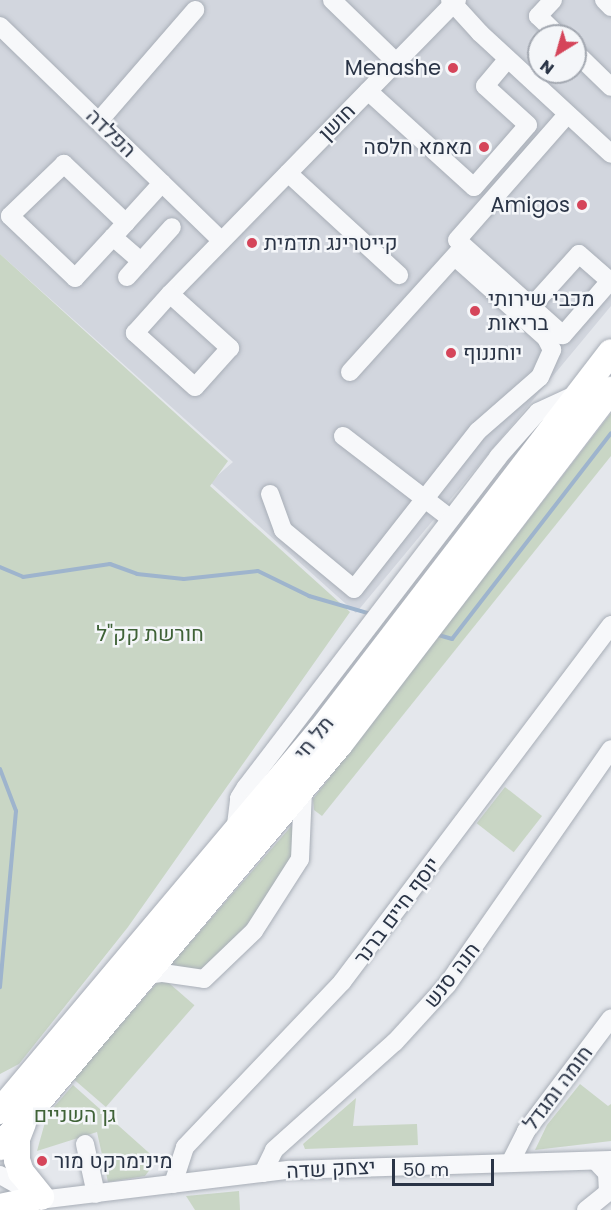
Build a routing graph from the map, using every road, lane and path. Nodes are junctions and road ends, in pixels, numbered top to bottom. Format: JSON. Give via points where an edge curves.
{"nodes":[{"id":1,"x":332,"y":0,"type":"edge"},
{"id":2,"x":553,"y":0,"type":"edge"},
{"id":3,"x":604,"y":0,"type":"edge"},
{"id":4,"x":453,"y":1,"type":"edge"},
{"id":5,"x":611,"y":7,"type":"edge"},
{"id":6,"x":195,"y":10,"type":"dead end"},
{"id":7,"x":546,"y":24,"type":"edge"},
{"id":8,"x":0,"y":26,"type":"edge"},
{"id":9,"x":508,"y":59,"type":"junction"},
{"id":10,"x":396,"y":62,"type":"junction"},
{"id":11,"x":587,"y":64,"type":"edge"},
{"id":12,"x":611,"y":87,"type":"edge"},
{"id":13,"x":368,"y":91,"type":"junction"},
{"id":14,"x":567,"y":115,"type":"junction"},
{"id":15,"x":99,"y":121,"type":"junction"},
{"id":16,"x":611,"y":154,"type":"edge"},
{"id":17,"x":288,"y":172,"type":"junction"},
{"id":18,"x":162,"y":183,"type":"junction"},
{"id":19,"x":126,"y":223,"type":"junction"},
{"id":20,"x":172,"y":227,"type":"dead end"},
{"id":21,"x":113,"y":237,"type":"junction"},
{"id":22,"x":221,"y":240,"type":"junction"},
{"id":23,"x":460,"y":251,"type":"junction"},
{"id":24,"x":141,"y":261,"type":"junction"},
{"id":25,"x":399,"y":275,"type":"dead end"},
{"id":26,"x":127,"y":277,"type":"dead end"},
{"id":27,"x":170,"y":294,"type":"junction"},
{"id":28,"x":532,"y":306,"type":"dead end"},
{"id":29,"x":611,"y":351,"type":"edge"},
{"id":30,"x":350,"y":372,"type":"dead end"},
{"id":31,"x":611,"y":390,"type":"edge"},
{"id":32,"x":579,"y":393,"type":"junction"},
{"id":33,"x":343,"y":436,"type":"dead end"},
{"id":34,"x":270,"y":494,"type":"dead end"},
{"id":35,"x":424,"y":499,"type":"junction"},
{"id":36,"x":451,"y":519,"type":"junction"},
{"id":37,"x":611,"y":625,"type":"edge"},
{"id":38,"x":611,"y":749,"type":"edge"},
{"id":39,"x":303,"y":790,"type":"junction"},
{"id":40,"x":235,"y":833,"type":"junction"},
{"id":41,"x":146,"y":975,"type":"junction"},
{"id":42,"x":611,"y":1018,"type":"edge"},
{"id":43,"x":34,"y":1070,"type":"junction"},
{"id":44,"x":0,"y":1095,"type":"edge"},
{"id":45,"x":0,"y":1111,"type":"edge"},
{"id":46,"x":24,"y":1119,"type":"junction"},
{"id":47,"x":85,"y":1144,"type":"dead end"},
{"id":48,"x":0,"y":1147,"type":"edge"},
{"id":49,"x":603,"y":1160,"type":"edge"},
{"id":50,"x":510,"y":1161,"type":"junction"},
{"id":51,"x":263,"y":1173,"type":"junction"},
{"id":52,"x":0,"y":1174,"type":"edge"},
{"id":53,"x":173,"y":1184,"type":"junction"},
{"id":54,"x":609,"y":1190,"type":"edge"},
{"id":55,"x":96,"y":1194,"type":"junction"},
{"id":56,"x":0,"y":1195,"type":"edge"},
{"id":57,"x":41,"y":1199,"type":"junction"},
{"id":58,"x":0,"y":1207,"type":"edge"},
{"id":59,"x":586,"y":1210,"type":"edge"}],
"edges":[{"from":1,"to":10,"type":"street"},
{"from":2,"to":7,"type":"street","via":[[538,16]]},
{"from":3,"to":5,"type":"street"},
{"from":4,"to":9,"type":"street"},
{"from":4,"to":10,"type":"street","name":"חושן"},
{"from":6,"to":15,"type":"street"},
{"from":8,"to":15,"type":"street","name":"הפלדה"},
{"from":9,"to":13,"type":"street","via":[[485,86],[528,125],[474,187]]},
{"from":9,"to":14,"type":"street"},
{"from":10,"to":13,"type":"street","name":"חושן"},
{"from":11,"to":12,"type":"street"},
{"from":13,"to":17,"type":"street","name":"חושן"},
{"from":14,"to":16,"type":"street"},
{"from":14,"to":23,"type":"street","via":[[457,240]]},
{"from":15,"to":18,"type":"street","name":"הפלדה"},
{"from":17,"to":22,"type":"street","name":"חושן"},
{"from":17,"to":25,"type":"street"},
{"from":18,"to":19,"type":"street"},
{"from":18,"to":22,"type":"street","name":"הפלדה"},
{"from":19,"to":21,"type":"street"},
{"from":19,"to":21,"type":"street","via":[[64,164],[10,216],[75,278]]},
{"from":20,"to":24,"type":"street"},
{"from":21,"to":24,"type":"street"},
{"from":22,"to":27,"type":"street","name":"חושן"},
{"from":23,"to":28,"type":"street"},
{"from":23,"to":30,"type":"street"},
{"from":23,"to":35,"type":"street","via":[[546,338],[552,350],[540,377],[477,431]]},
{"from":24,"to":26,"type":"street"},
{"from":27,"to":27,"type":"street","name":"חושן","via":[[135,333],[195,387],[230,348]]},
{"from":29,"to":32,"type":"highway","name":"תל חי"},
{"from":31,"to":39,"type":"highway","name":"תל חי"},
{"from":32,"to":36,"type":"street","via":[[538,412]]},
{"from":32,"to":40,"type":"highway","name":"תל חי","via":[[361,680]]},
{"from":33,"to":35,"type":"street"},
{"from":34,"to":35,"type":"street","via":[[284,530],[354,589]]},
{"from":35,"to":36,"type":"street"},
{"from":36,"to":40,"type":"street","via":[[246,787],[239,798]]},
{"from":37,"to":53,"type":"street","name":"יוסף חיים ברנר","via":[[342,982],[185,1147]]},
{"from":38,"to":51,"type":"street","name":"חנה סנש","via":[[447,985],[395,1042],[274,1150]]},
{"from":39,"to":41,"type":"highway","name":"תל חי"},
{"from":39,"to":41,"type":"street","via":[[300,859],[277,901],[254,931],[204,979],[163,973]]},
{"from":40,"to":43,"type":"highway","name":"תל חי"},
{"from":41,"to":46,"type":"highway","name":"תל חי"},
{"from":42,"to":50,"type":"street","name":"חומה ומגדל","via":[[526,1131]]},
{"from":43,"to":44,"type":"highway"},
{"from":43,"to":45,"type":"highway","name":"תל חי"},
{"from":46,"to":48,"type":"highway","name":"תל חי"},
{"from":46,"to":57,"type":"highway","via":[[16,1139],[17,1160],[21,1173]]},
{"from":47,"to":55,"type":"street"},
{"from":49,"to":50,"type":"street","name":"יצחק שדה"},
{"from":49,"to":54,"type":"street"},
{"from":50,"to":51,"type":"street","name":"יצחק שדה"},
{"from":51,"to":53,"type":"street","name":"יצחק שדה"},
{"from":52,"to":57,"type":"street"},
{"from":53,"to":55,"type":"street","name":"יצחק שדה"},
{"from":54,"to":59,"type":"street"},
{"from":55,"to":57,"type":"street","name":"יצחק שדה"},
{"from":56,"to":57,"type":"street","name":"יצחק שדה"},
{"from":57,"to":58,"type":"highway"}]}
